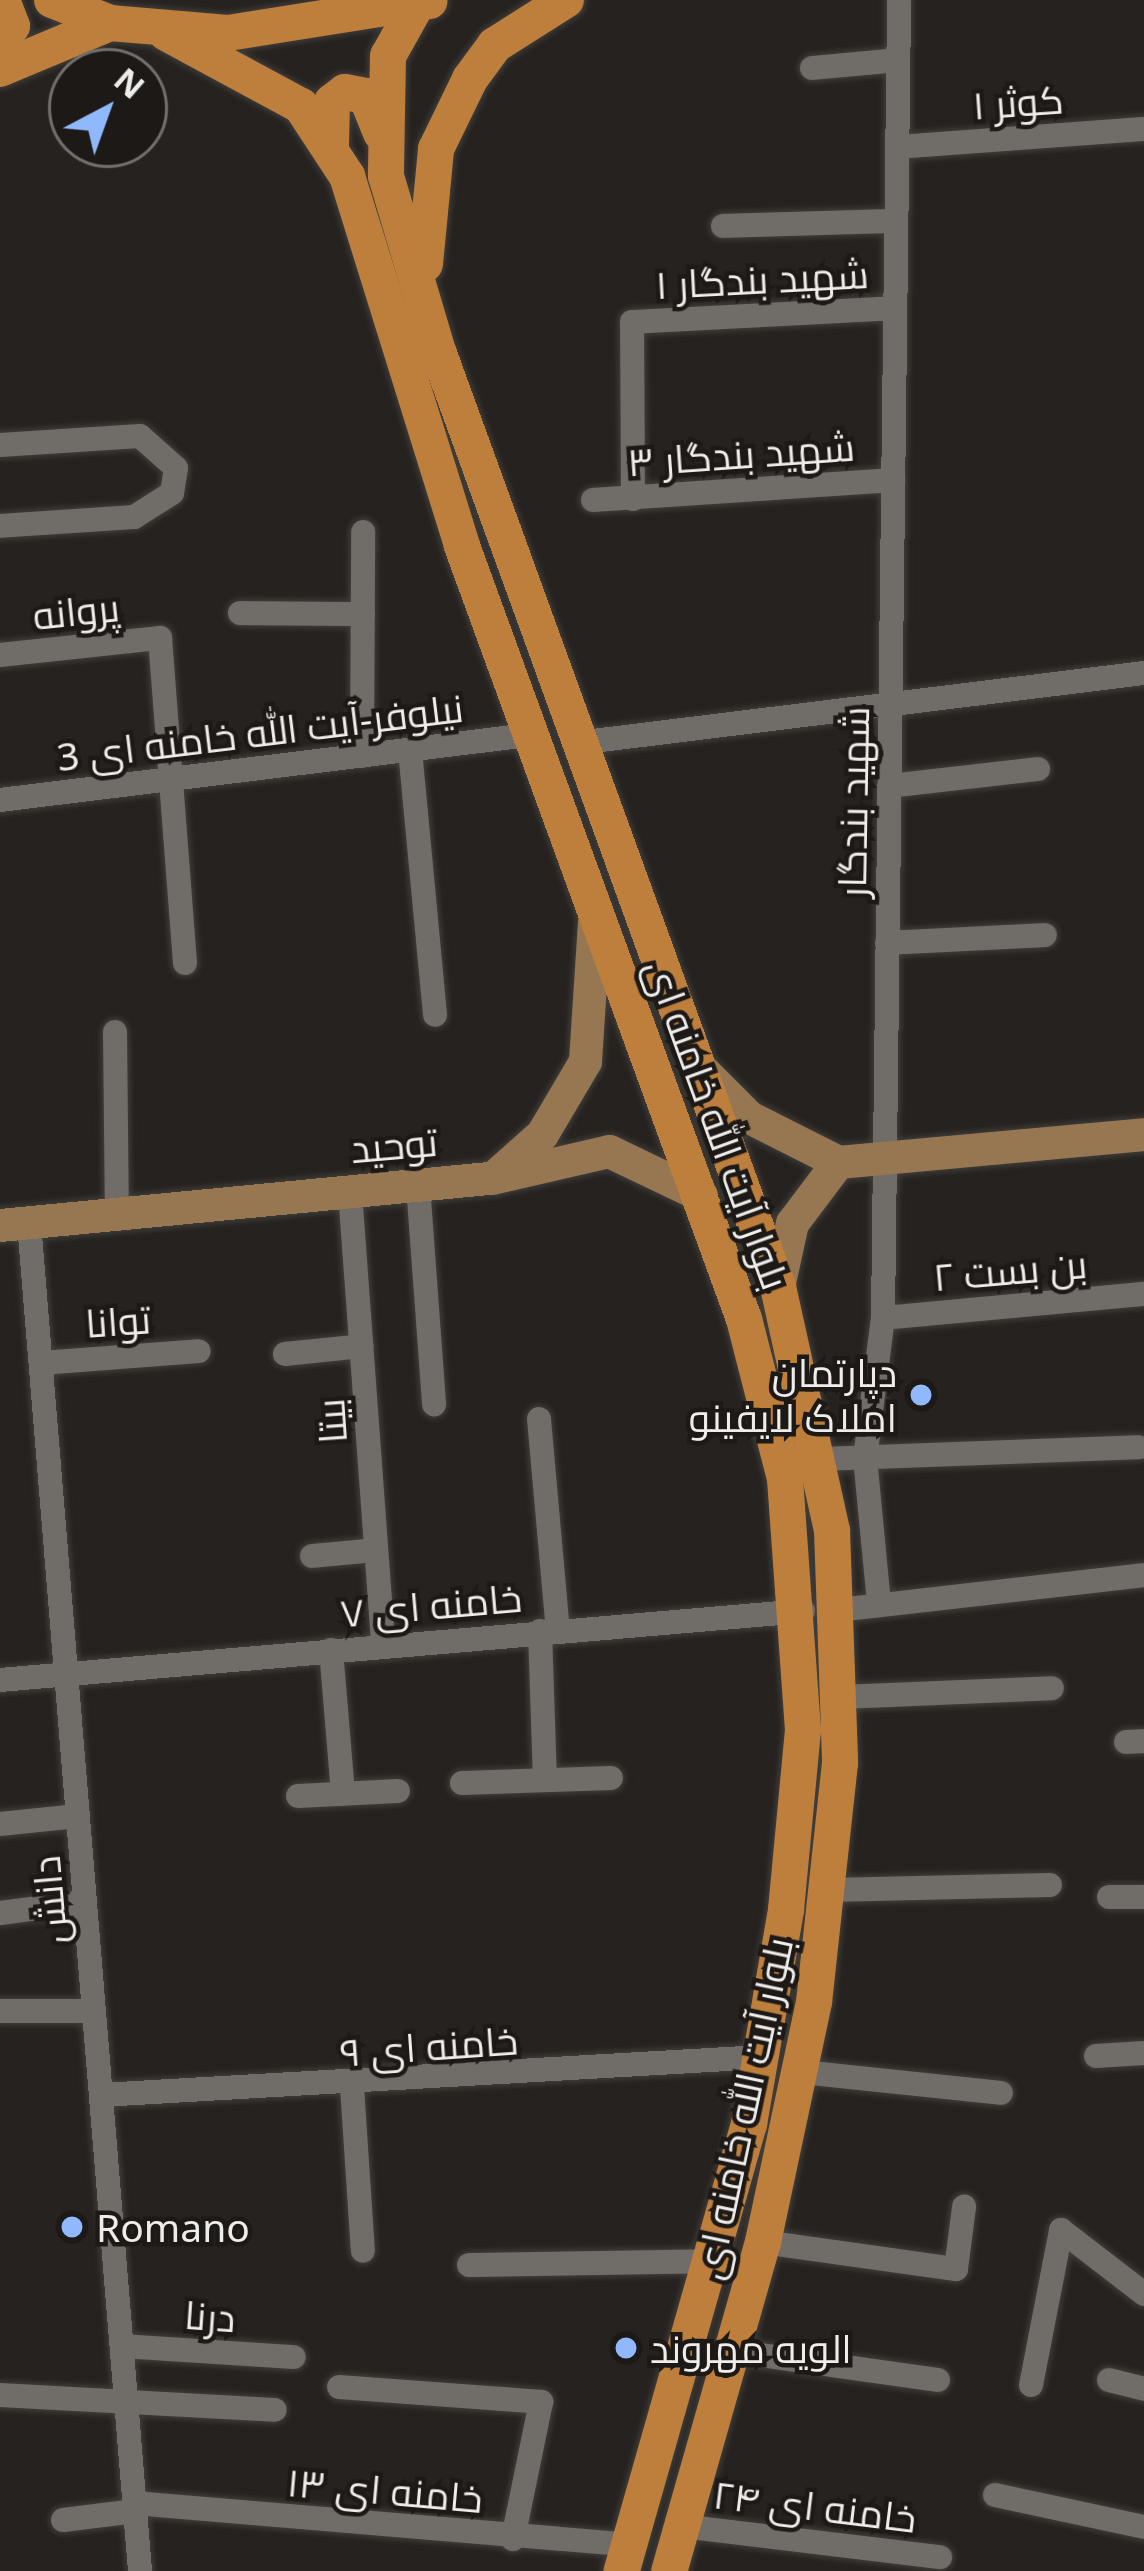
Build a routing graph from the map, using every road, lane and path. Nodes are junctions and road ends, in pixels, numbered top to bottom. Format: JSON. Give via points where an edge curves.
{"nodes":[{"id":1,"x":52,"y":0,"type":"edge"},
{"id":2,"x":566,"y":0,"type":"edge"},
{"id":3,"x":898,"y":0,"type":"edge"},
{"id":4,"x":4,"y":3,"type":"edge"},
{"id":5,"x":424,"y":3,"type":"edge"},
{"id":6,"x":110,"y":22,"type":"junction"},
{"id":7,"x":166,"y":33,"type":"junction"},
{"id":8,"x":0,"y":42,"type":"edge"},
{"id":9,"x":898,"y":60,"type":"junction"},
{"id":10,"x":812,"y":68,"type":"dead end"},
{"id":11,"x":0,"y":69,"type":"edge"},
{"id":12,"x":1144,"y":129,"type":"edge"},
{"id":13,"x":381,"y":137,"type":"junction"},
{"id":14,"x":331,"y":146,"type":"junction"},
{"id":15,"x":897,"y":147,"type":"junction"},
{"id":16,"x":896,"y":220,"type":"junction"},
{"id":17,"x":723,"y":226,"type":"dead end"},
{"id":18,"x":895,"y":308,"type":"junction"},
{"id":19,"x":438,"y":351,"type":"junction"},
{"id":20,"x":0,"y":445,"type":"edge"},
{"id":21,"x":893,"y":480,"type":"junction"},
{"id":22,"x":633,"y":499,"type":"junction"},
{"id":23,"x":593,"y":500,"type":"dead end"},
{"id":24,"x":0,"y":526,"type":"edge"},
{"id":25,"x":362,"y":532,"type":"dead end"},
{"id":26,"x":240,"y":613,"type":"dead end"},
{"id":27,"x":363,"y":614,"type":"junction"},
{"id":28,"x":0,"y":656,"type":"edge"},
{"id":29,"x":1144,"y":673,"type":"edge"},
{"id":30,"x":890,"y":696,"type":"junction"},
{"id":31,"x":530,"y":735,"type":"junction"},
{"id":32,"x":577,"y":743,"type":"junction"},
{"id":33,"x":410,"y":750,"type":"junction"},
{"id":34,"x":362,"y":756,"type":"junction"},
{"id":35,"x":1037,"y":769,"type":"dead end"},
{"id":36,"x":172,"y":779,"type":"junction"},
{"id":37,"x":890,"y":786,"type":"junction"},
{"id":38,"x":0,"y":800,"type":"edge"},
{"id":39,"x":594,"y":908,"type":"junction"},
{"id":40,"x":1046,"y":935,"type":"dead end"},
{"id":41,"x":887,"y":943,"type":"junction"},
{"id":42,"x":184,"y":963,"type":"dead end"},
{"id":43,"x":435,"y":1015,"type":"dead end"},
{"id":44,"x":115,"y":1032,"type":"dead end"},
{"id":45,"x":696,"y":1064,"type":"junction"},
{"id":46,"x":1144,"y":1135,"type":"edge"},
{"id":47,"x":885,"y":1156,"type":"junction"},
{"id":48,"x":838,"y":1162,"type":"junction"},
{"id":49,"x":492,"y":1178,"type":"junction"},
{"id":50,"x":418,"y":1185,"type":"junction"},
{"id":51,"x":350,"y":1192,"type":"junction"},
{"id":52,"x":701,"y":1195,"type":"junction"},
{"id":53,"x":117,"y":1214,"type":"junction"},
{"id":54,"x":15,"y":1224,"type":"edge"},
{"id":55,"x":778,"y":1287,"type":"junction"},
{"id":56,"x":1144,"y":1294,"type":"edge"},
{"id":57,"x":883,"y":1318,"type":"junction"},
{"id":58,"x":362,"y":1346,"type":"junction"},
{"id":59,"x":199,"y":1352,"type":"dead end"},
{"id":60,"x":285,"y":1354,"type":"dead end"},
{"id":61,"x":41,"y":1363,"type":"junction"},
{"id":62,"x":434,"y":1404,"type":"dead end"},
{"id":63,"x":539,"y":1419,"type":"dead end"},
{"id":64,"x":1138,"y":1447,"type":"dead end"},
{"id":65,"x":866,"y":1458,"type":"junction"},
{"id":66,"x":819,"y":1459,"type":"junction"},
{"id":67,"x":376,"y":1550,"type":"junction"},
{"id":68,"x":312,"y":1556,"type":"dead end"},
{"id":69,"x":1144,"y":1575,"type":"edge"},
{"id":70,"x":880,"y":1603,"type":"junction"},
{"id":71,"x":820,"y":1610,"type":"junction"},
{"id":72,"x":549,"y":1631,"type":"junction"},
{"id":73,"x":383,"y":1645,"type":"junction"},
{"id":74,"x":331,"y":1650,"type":"junction"},
{"id":75,"x":67,"y":1674,"type":"junction"},
{"id":76,"x":0,"y":1680,"type":"edge"},
{"id":77,"x":1052,"y":1688,"type":"dead end"},
{"id":78,"x":841,"y":1697,"type":"junction"},
{"id":79,"x":611,"y":1778,"type":"dead end"},
{"id":80,"x":545,"y":1780,"type":"junction"},
{"id":81,"x":462,"y":1784,"type":"dead end"},
{"id":82,"x":398,"y":1791,"type":"dead end"},
{"id":83,"x":343,"y":1794,"type":"junction"},
{"id":84,"x":298,"y":1796,"type":"dead end"},
{"id":85,"x":78,"y":1816,"type":"junction"},
{"id":86,"x":0,"y":1824,"type":"edge"},
{"id":87,"x":1050,"y":1886,"type":"dead end"},
{"id":88,"x":829,"y":1890,"type":"junction"},
{"id":89,"x":1144,"y":1897,"type":"edge"},
{"id":90,"x":1109,"y":1898,"type":"dead end"},
{"id":91,"x":85,"y":1902,"type":"junction"},
{"id":92,"x":0,"y":1913,"type":"edge"},
{"id":93,"x":0,"y":2011,"type":"edge"},
{"id":94,"x":94,"y":2011,"type":"junction"},
{"id":95,"x":1144,"y":2053,"type":"edge"},
{"id":96,"x":1096,"y":2056,"type":"dead end"},
{"id":97,"x":762,"y":2057,"type":"junction"},
{"id":98,"x":802,"y":2072,"type":"junction"},
{"id":99,"x":352,"y":2087,"type":"junction"},
{"id":100,"x":1000,"y":2093,"type":"dead end"},
{"id":101,"x":101,"y":2095,"type":"junction"},
{"id":102,"x":964,"y":2207,"type":"dead end"},
{"id":103,"x":763,"y":2242,"type":"junction"},
{"id":104,"x":363,"y":2251,"type":"dead end"},
{"id":105,"x":712,"y":2261,"type":"junction"},
{"id":106,"x":469,"y":2265,"type":"dead end"},
{"id":107,"x":1144,"y":2294,"type":"edge"},
{"id":108,"x":122,"y":2346,"type":"junction"},
{"id":109,"x":732,"y":2351,"type":"junction"},
{"id":110,"x":294,"y":2357,"type":"dead end"},
{"id":111,"x":938,"y":2380,"type":"dead end"},
{"id":112,"x":1109,"y":2380,"type":"dead end"},
{"id":113,"x":1031,"y":2385,"type":"dead end"},
{"id":114,"x":339,"y":2387,"type":"dead end"},
{"id":115,"x":1144,"y":2389,"type":"edge"},
{"id":116,"x":0,"y":2395,"type":"edge"},
{"id":117,"x":126,"y":2401,"type":"junction"},
{"id":118,"x":275,"y":2410,"type":"dead end"},
{"id":119,"x":994,"y":2495,"type":"dead end"},
{"id":120,"x":135,"y":2507,"type":"junction"},
{"id":121,"x":63,"y":2520,"type":"dead end"},
{"id":122,"x":682,"y":2526,"type":"junction"},
{"id":123,"x":1144,"y":2527,"type":"edge"},
{"id":124,"x":513,"y":2539,"type":"junction"},
{"id":125,"x":940,"y":2557,"type":"dead end"},
{"id":126,"x":626,"y":2558,"type":"edge"},
{"id":127,"x":140,"y":2571,"type":"edge"},
{"id":128,"x":669,"y":2571,"type":"edge"}],
"edges":[{"from":1,"to":6,"type":"main road"},
{"from":2,"to":19,"type":"main road","via":[[495,45],[436,149],[422,242]]},
{"from":3,"to":9,"type":"street","name":"شهید بندگار"},
{"from":4,"to":8,"type":"main road","via":[[12,26]]},
{"from":5,"to":7,"type":"main road"},
{"from":5,"to":13,"type":"main road","name":"بلوار آیت الله خامنه ای","via":[[388,56]]},
{"from":6,"to":7,"type":"main road"},
{"from":6,"to":11,"type":"main road"},
{"from":7,"to":14,"type":"main road","name":"بلوار آیت الله خامنه ای","via":[[275,87]]},
{"from":9,"to":10,"type":"street"},
{"from":9,"to":15,"type":"street","name":"شهید بندگار"},
{"from":12,"to":15,"type":"street","name":"کوثر ۱"},
{"from":13,"to":14,"type":"main road","via":[[366,96],[346,92],[332,102]]},
{"from":13,"to":19,"type":"main road","name":"بلوار آیت الله خامنه ای"},
{"from":14,"to":31,"type":"main road","name":"بلوار آیت الله خامنه ای"},
{"from":15,"to":16,"type":"street","name":"شهید بندگار"},
{"from":16,"to":17,"type":"street"},
{"from":16,"to":18,"type":"street","name":"شهید بندگار"},
{"from":18,"to":21,"type":"street","name":"شهید بندگار"},
{"from":18,"to":22,"type":"street","name":"شهید بندگار ۱","via":[[632,322]]},
{"from":19,"to":32,"type":"main road","name":"بلوار آیت الله خامنه ای"},
{"from":20,"to":24,"type":"street","via":[[140,436],[176,468],[172,493],[134,517]]},
{"from":21,"to":22,"type":"street","name":"شهید بندگار ۳"},
{"from":21,"to":30,"type":"street","name":"شهید بندگار"},
{"from":22,"to":23,"type":"street","name":"شهید بندگار ۳"},
{"from":25,"to":27,"type":"street"},
{"from":26,"to":27,"type":"street"},
{"from":27,"to":34,"type":"street"},
{"from":28,"to":36,"type":"street","name":"پروانه","via":[[160,638]]},
{"from":29,"to":30,"type":"street"},
{"from":30,"to":32,"type":"street"},
{"from":30,"to":37,"type":"street","name":"شهید بندگار"},
{"from":31,"to":33,"type":"street","name":"نیلوفر-آیت الله خامنه ای 3"},
{"from":31,"to":39,"type":"main road","name":"بلوار آیت الله خامنه ای"},
{"from":32,"to":45,"type":"main road","name":"بلوار آیت الله خامنه ای"},
{"from":33,"to":34,"type":"street","name":"نیلوفر-آیت الله خامنه ای 3"},
{"from":33,"to":43,"type":"street"},
{"from":34,"to":36,"type":"street","name":"نیلوفر-آیت الله خامنه ای 3"},
{"from":35,"to":37,"type":"street"},
{"from":36,"to":38,"type":"street","name":"نیلوفر-آیت الله خامنه ای 3"},
{"from":36,"to":42,"type":"street"},
{"from":37,"to":41,"type":"street","name":"شهید بندگار"},
{"from":39,"to":49,"type":"main road","name":"توحید","via":[[585,1061],[542,1134]]},
{"from":39,"to":52,"type":"main road","name":"بلوار آیت الله خامنه ای"},
{"from":40,"to":41,"type":"street"},
{"from":41,"to":47,"type":"street","name":"شهید بندگار"},
{"from":44,"to":53,"type":"street"},
{"from":45,"to":48,"type":"main road","via":[[749,1117]]},
{"from":45,"to":55,"type":"main road","name":"بلوار آیت الله خامنه ای"},
{"from":46,"to":47,"type":"main road"},
{"from":47,"to":48,"type":"main road"},
{"from":47,"to":57,"type":"street","name":"شهید بندگار"},
{"from":48,"to":55,"type":"main road","via":[[792,1223]]},
{"from":49,"to":50,"type":"main road","name":"توحید"},
{"from":49,"to":52,"type":"main road","via":[[609,1151]]},
{"from":50,"to":51,"type":"main road","name":"توحید"},
{"from":50,"to":62,"type":"street"},
{"from":51,"to":53,"type":"main road","name":"توحید"},
{"from":51,"to":58,"type":"street","name":"بیتا"},
{"from":52,"to":71,"type":"main road","name":"بلوار آیت الله خامنه ای","via":[[766,1394]]},
{"from":53,"to":54,"type":"main road","name":"توحید"},
{"from":54,"to":61,"type":"street","name":"دانش"},
{"from":55,"to":66,"type":"main road","name":"بلوار آیت الله خامنه ای"},
{"from":56,"to":57,"type":"street","name":"بن بست ۲"},
{"from":57,"to":65,"type":"street","name":"شهید بندگار"},
{"from":58,"to":60,"type":"street"},
{"from":58,"to":67,"type":"street","name":"بیتا"},
{"from":59,"to":61,"type":"street","name":"توانا"},
{"from":61,"to":75,"type":"street","name":"دانش"},
{"from":63,"to":72,"type":"street"},
{"from":64,"to":65,"type":"street"},
{"from":65,"to":66,"type":"street"},
{"from":65,"to":70,"type":"street","name":"شهید بندگار"},
{"from":66,"to":71,"type":"main road","name":"بلوار آیت الله خامنه ای"},
{"from":67,"to":68,"type":"street"},
{"from":67,"to":73,"type":"street","name":"بیتا"},
{"from":69,"to":70,"type":"street","name":"خامنه ای ۷"},
{"from":70,"to":71,"type":"street","name":"خامنه ای ۷"},
{"from":71,"to":72,"type":"street","name":"خامنه ای ۷"},
{"from":71,"to":78,"type":"main road","name":"بلوار آیت الله خامنه ای"},
{"from":71,"to":97,"type":"main road","name":"بلوار آیت الله خامنه ای"},
{"from":72,"to":73,"type":"street","name":"خامنه ای ۷"},
{"from":72,"to":80,"type":"street"},
{"from":73,"to":74,"type":"street","name":"خامنه ای ۷"},
{"from":74,"to":75,"type":"street","name":"خامنه ای ۷"},
{"from":74,"to":83,"type":"street"},
{"from":75,"to":76,"type":"street","name":"خامنه ای ۷"},
{"from":75,"to":85,"type":"street","name":"دانش"},
{"from":77,"to":78,"type":"street"},
{"from":78,"to":88,"type":"main road","name":"بلوار آیت الله خامنه ای"},
{"from":79,"to":80,"type":"street"},
{"from":80,"to":81,"type":"street"},
{"from":82,"to":83,"type":"street"},
{"from":83,"to":84,"type":"street"},
{"from":85,"to":86,"type":"street"},
{"from":85,"to":91,"type":"street","name":"دانش"},
{"from":87,"to":88,"type":"street"},
{"from":88,"to":98,"type":"main road","name":"بلوار آیت الله خامنه ای"},
{"from":89,"to":90,"type":"street"},
{"from":91,"to":92,"type":"street"},
{"from":91,"to":94,"type":"street","name":"دانش"},
{"from":93,"to":94,"type":"street"},
{"from":94,"to":101,"type":"street","name":"دانش"},
{"from":95,"to":96,"type":"street"},
{"from":97,"to":99,"type":"street","name":"خامنه ای ۹"},
{"from":97,"to":105,"type":"main road","name":"بلوار آیت الله خامنه ای"},
{"from":98,"to":100,"type":"street"},
{"from":98,"to":103,"type":"main road","name":"بلوار آیت الله خامنه ای"},
{"from":99,"to":101,"type":"street","name":"خامنه ای ۹"},
{"from":99,"to":104,"type":"street"},
{"from":101,"to":108,"type":"street","name":"دانش"},
{"from":102,"to":103,"type":"street","via":[[956,2269]]},
{"from":103,"to":109,"type":"main road","name":"بلوار آیت الله خامنه ای"},
{"from":105,"to":106,"type":"street"},
{"from":105,"to":126,"type":"main road","name":"بلوار آیت الله خامنه ای"},
{"from":107,"to":113,"type":"street","via":[[1061,2230]]},
{"from":108,"to":110,"type":"street","name":"درنا"},
{"from":108,"to":117,"type":"street","name":"دانش"},
{"from":109,"to":111,"type":"street"},
{"from":109,"to":122,"type":"main road","name":"بلوار آیت الله خامنه ای"},
{"from":112,"to":115,"type":"street"},
{"from":114,"to":124,"type":"street","via":[[541,2402]]},
{"from":116,"to":117,"type":"street"},
{"from":117,"to":118,"type":"street"},
{"from":117,"to":120,"type":"street","name":"دانش"},
{"from":119,"to":123,"type":"street"},
{"from":120,"to":121,"type":"street","name":"خامنه ای ۱۳"},
{"from":120,"to":124,"type":"street","name":"خامنه ای ۱۳"},
{"from":120,"to":127,"type":"street","name":"دانش"},
{"from":122,"to":125,"type":"street","name":"خامنه ای ۲۴"},
{"from":122,"to":128,"type":"main road","name":"بلوار آیت الله خامنه ای"},
{"from":124,"to":126,"type":"street","name":"خامنه ای ۱۳"}]}
